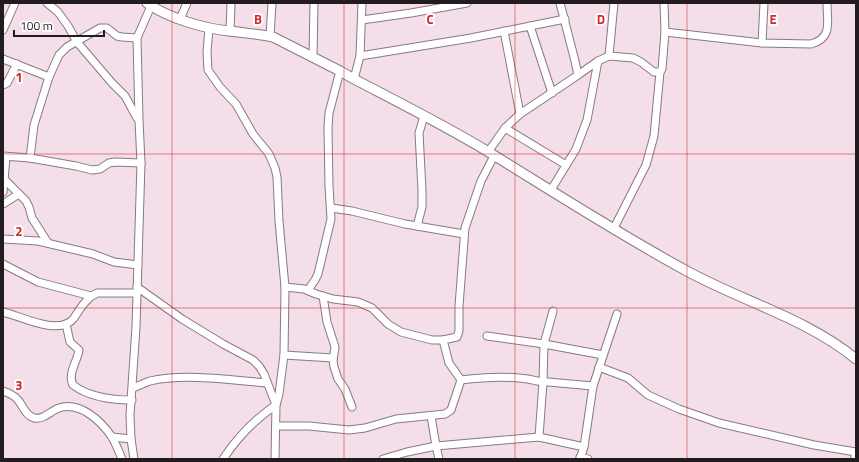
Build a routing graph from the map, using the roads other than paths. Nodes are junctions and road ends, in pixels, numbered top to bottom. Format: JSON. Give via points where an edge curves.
{"nodes":[{"id":1,"x":15,"y":3,"type":"edge"},
{"id":2,"x":47,"y":3,"type":"edge"},
{"id":3,"x":187,"y":3,"type":"edge"},
{"id":4,"x":231,"y":3,"type":"edge"},
{"id":5,"x":272,"y":3,"type":"edge"},
{"id":6,"x":314,"y":3,"type":"edge"},
{"id":7,"x":362,"y":3,"type":"edge"},
{"id":8,"x":467,"y":3,"type":"edge"},
{"id":9,"x":560,"y":3,"type":"edge"},
{"id":10,"x":614,"y":3,"type":"edge"},
{"id":11,"x":664,"y":3,"type":"edge"},
{"id":12,"x":764,"y":3,"type":"edge"},
{"id":13,"x":827,"y":3,"type":"edge"},
{"id":14,"x":149,"y":4,"type":"edge"},
{"id":15,"x":180,"y":19,"type":"junction"},
{"id":16,"x":565,"y":19,"type":"junction"},
{"id":17,"x":362,"y":20,"type":"junction"},
{"id":18,"x":530,"y":26,"type":"junction"},
{"id":19,"x":4,"y":27,"type":"edge"},
{"id":20,"x":209,"y":28,"type":"junction"},
{"id":21,"x":504,"y":31,"type":"junction"},
{"id":22,"x":230,"y":32,"type":"junction"},
{"id":23,"x":665,"y":32,"type":"junction"},
{"id":24,"x":270,"y":37,"type":"junction"},
{"id":25,"x":136,"y":38,"type":"junction"},
{"id":26,"x":77,"y":42,"type":"junction"},
{"id":27,"x":762,"y":43,"type":"junction"},
{"id":28,"x":360,"y":56,"type":"junction"},
{"id":29,"x":609,"y":56,"type":"junction"},
{"id":30,"x":313,"y":57,"type":"junction"},
{"id":31,"x":3,"y":59,"type":"edge"},
{"id":32,"x":598,"y":61,"type":"junction"},
{"id":33,"x":17,"y":64,"type":"junction"},
{"id":34,"x":340,"y":71,"type":"junction"},
{"id":35,"x":660,"y":72,"type":"junction"},
{"id":36,"x":578,"y":75,"type":"junction"},
{"id":37,"x":49,"y":77,"type":"junction"},
{"id":38,"x":354,"y":79,"type":"junction"},
{"id":39,"x":3,"y":85,"type":"edge"},
{"id":40,"x":552,"y":93,"type":"junction"},
{"id":41,"x":520,"y":114,"type":"junction"},
{"id":42,"x":424,"y":116,"type":"junction"},
{"id":43,"x":138,"y":120,"type":"junction"},
{"id":44,"x":505,"y":128,"type":"junction"},
{"id":45,"x":491,"y":154,"type":"junction"},
{"id":46,"x":4,"y":156,"type":"edge"},
{"id":47,"x":30,"y":158,"type":"junction"},
{"id":48,"x":141,"y":163,"type":"junction"},
{"id":49,"x":566,"y":165,"type":"junction"},
{"id":50,"x":4,"y":179,"type":"junction"},
{"id":51,"x":551,"y":190,"type":"junction"},
{"id":52,"x":3,"y":192,"type":"edge"},
{"id":53,"x":19,"y":194,"type":"junction"},
{"id":54,"x":3,"y":204,"type":"edge"},
{"id":55,"x":331,"y":208,"type":"junction"},
{"id":56,"x":418,"y":226,"type":"junction"},
{"id":57,"x":614,"y":228,"type":"junction"},
{"id":58,"x":464,"y":234,"type":"junction"},
{"id":59,"x":3,"y":239,"type":"edge"},
{"id":60,"x":48,"y":243,"type":"junction"},
{"id":61,"x":3,"y":264,"type":"edge"},
{"id":62,"x":138,"y":265,"type":"junction"},
{"id":63,"x":285,"y":287,"type":"junction"},
{"id":64,"x":137,"y":290,"type":"junction"},
{"id":65,"x":308,"y":290,"type":"junction"},
{"id":66,"x":91,"y":296,"type":"junction"},
{"id":67,"x":323,"y":296,"type":"junction"},
{"id":68,"x":553,"y":311,"type":"dead end"},
{"id":69,"x":3,"y":312,"type":"edge"},
{"id":70,"x":617,"y":314,"type":"dead end"},
{"id":71,"x":66,"y":324,"type":"junction"},
{"id":72,"x":487,"y":336,"type":"dead end"},
{"id":73,"x":443,"y":340,"type":"junction"},
{"id":74,"x":544,"y":344,"type":"junction"},
{"id":75,"x":284,"y":355,"type":"junction"},
{"id":76,"x":603,"y":355,"type":"junction"},
{"id":77,"x":333,"y":358,"type":"junction"},
{"id":78,"x":856,"y":359,"type":"edge"},
{"id":79,"x":599,"y":367,"type":"junction"},
{"id":80,"x":461,"y":380,"type":"junction"},
{"id":81,"x":543,"y":382,"type":"junction"},
{"id":82,"x":268,"y":383,"type":"junction"},
{"id":83,"x":593,"y":386,"type":"junction"},
{"id":84,"x":132,"y":388,"type":"junction"},
{"id":85,"x":3,"y":391,"type":"edge"},
{"id":86,"x":132,"y":400,"type":"junction"},
{"id":87,"x":276,"y":405,"type":"junction"},
{"id":88,"x":352,"y":407,"type":"dead end"},
{"id":89,"x":431,"y":416,"type":"junction"},
{"id":90,"x":276,"y":426,"type":"junction"},
{"id":91,"x":112,"y":437,"type":"junction"},
{"id":92,"x":539,"y":437,"type":"junction"},
{"id":93,"x":131,"y":439,"type":"junction"},
{"id":94,"x":436,"y":446,"type":"junction"},
{"id":95,"x":584,"y":447,"type":"junction"},
{"id":96,"x":856,"y":452,"type":"edge"},
{"id":97,"x":856,"y":456,"type":"edge"},
{"id":98,"x":580,"y":458,"type":"edge"},
{"id":99,"x":122,"y":459,"type":"edge"},
{"id":100,"x":134,"y":459,"type":"edge"},
{"id":101,"x":223,"y":459,"type":"edge"},
{"id":102,"x":275,"y":459,"type":"edge"},
{"id":103,"x":383,"y":459,"type":"edge"},
{"id":104,"x":439,"y":459,"type":"edge"},
{"id":105,"x":588,"y":459,"type":"edge"},
{"id":106,"x":856,"y":459,"type":"edge"}],
"edges":[{"from":1,"to":19,"type":"street"},
{"from":2,"to":26,"type":"street","via":[[58,12]]},
{"from":3,"to":15,"type":"street"},
{"from":4,"to":22,"type":"street"},
{"from":5,"to":24,"type":"street"},
{"from":6,"to":30,"type":"street"},
{"from":7,"to":17,"type":"street"},
{"from":8,"to":17,"type":"street"},
{"from":9,"to":16,"type":"street"},
{"from":10,"to":29,"type":"street"},
{"from":11,"to":23,"type":"street"},
{"from":12,"to":27,"type":"street"},
{"from":13,"to":27,"type":"street","via":[[827,32],[819,42]]},
{"from":14,"to":15,"type":"street"},
{"from":14,"to":25,"type":"street"},
{"from":15,"to":20,"type":"street"},
{"from":16,"to":18,"type":"street"},
{"from":16,"to":36,"type":"street"},
{"from":17,"to":28,"type":"street"},
{"from":18,"to":21,"type":"street"},
{"from":18,"to":40,"type":"street"},
{"from":20,"to":22,"type":"street"},
{"from":20,"to":63,"type":"street","via":[[208,70],[236,104],[269,154],[275,168]]},
{"from":21,"to":28,"type":"street"},
{"from":21,"to":41,"type":"street"},
{"from":22,"to":24,"type":"street"},
{"from":23,"to":27,"type":"street"},
{"from":23,"to":35,"type":"street"},
{"from":24,"to":30,"type":"street"},
{"from":25,"to":26,"type":"street","via":[[118,36],[102,28],[95,29]]},
{"from":25,"to":43,"type":"street"},
{"from":26,"to":37,"type":"street","via":[[66,47],[59,55]]},
{"from":26,"to":43,"type":"street","via":[[125,96]]},
{"from":28,"to":38,"type":"street"},
{"from":29,"to":32,"type":"street"},
{"from":29,"to":35,"type":"street","via":[[633,58],[654,72]]},
{"from":30,"to":34,"type":"street"},
{"from":31,"to":33,"type":"street"},
{"from":32,"to":36,"type":"street"},
{"from":32,"to":49,"type":"street","via":[[587,120],[576,149]]},
{"from":33,"to":37,"type":"street"},
{"from":33,"to":39,"type":"street","via":[[7,83]]},
{"from":34,"to":38,"type":"street"},
{"from":34,"to":55,"type":"street","via":[[329,120]]},
{"from":35,"to":57,"type":"street","via":[[654,136],[646,165]]},
{"from":36,"to":40,"type":"street"},
{"from":37,"to":47,"type":"street","via":[[34,125]]},
{"from":38,"to":42,"type":"street"},
{"from":40,"to":41,"type":"street"},
{"from":41,"to":44,"type":"street"},
{"from":42,"to":45,"type":"street"},
{"from":42,"to":56,"type":"street","via":[[419,133],[422,207]]},
{"from":43,"to":48,"type":"street"},
{"from":44,"to":45,"type":"street"},
{"from":44,"to":49,"type":"street"},
{"from":45,"to":51,"type":"street"},
{"from":45,"to":58,"type":"street"},
{"from":46,"to":47,"type":"street"},
{"from":46,"to":50,"type":"street"},
{"from":47,"to":48,"type":"street","via":[[92,170],[115,162]]},
{"from":48,"to":62,"type":"street"},
{"from":49,"to":51,"type":"street"},
{"from":50,"to":52,"type":"street"},
{"from":50,"to":53,"type":"street"},
{"from":51,"to":57,"type":"street"},
{"from":53,"to":54,"type":"street"},
{"from":53,"to":60,"type":"street"},
{"from":55,"to":56,"type":"street"},
{"from":55,"to":65,"type":"street","via":[[329,231],[318,274]]},
{"from":56,"to":58,"type":"street"},
{"from":57,"to":78,"type":"street","via":[[698,277],[822,335],[840,345]]},
{"from":58,"to":73,"type":"street","via":[[459,332],[457,337]]},
{"from":59,"to":60,"type":"street"},
{"from":60,"to":62,"type":"street","via":[[114,262]]},
{"from":61,"to":66,"type":"street","via":[[38,282]]},
{"from":62,"to":64,"type":"street"},
{"from":63,"to":65,"type":"street"},
{"from":63,"to":75,"type":"street"},
{"from":64,"to":66,"type":"street","via":[[97,293]]},
{"from":64,"to":82,"type":"street","via":[[253,360]]},
{"from":64,"to":84,"type":"street"},
{"from":65,"to":67,"type":"street"},
{"from":66,"to":71,"type":"street","via":[[71,322]]},
{"from":67,"to":73,"type":"street","via":[[358,302],[372,308],[388,324],[401,332],[432,340]]},
{"from":67,"to":77,"type":"street","via":[[327,322],[335,347]]},
{"from":68,"to":74,"type":"street"},
{"from":69,"to":71,"type":"street","via":[[50,326]]},
{"from":70,"to":76,"type":"street"},
{"from":71,"to":86,"type":"street","via":[[70,342],[78,350],[72,374],[73,385],[96,395]]},
{"from":72,"to":74,"type":"street"},
{"from":73,"to":80,"type":"street","via":[[449,363]]},
{"from":74,"to":76,"type":"street"},
{"from":74,"to":81,"type":"street"},
{"from":75,"to":77,"type":"street"},
{"from":75,"to":87,"type":"street"},
{"from":76,"to":79,"type":"street"},
{"from":77,"to":88,"type":"street","via":[[338,379]]},
{"from":79,"to":83,"type":"street"},
{"from":79,"to":96,"type":"street","via":[[628,378],[648,395],[719,423]]},
{"from":80,"to":81,"type":"street","via":[[529,379]]},
{"from":80,"to":89,"type":"street","via":[[451,410]]},
{"from":81,"to":83,"type":"street"},
{"from":81,"to":92,"type":"street"},
{"from":82,"to":84,"type":"street","via":[[167,378]]},
{"from":82,"to":87,"type":"street"},
{"from":83,"to":95,"type":"street"},
{"from":84,"to":86,"type":"street"},
{"from":85,"to":91,"type":"street","via":[[15,397],[25,412],[36,418],[46,416],[62,407],[77,408],[97,420]]},
{"from":86,"to":93,"type":"street"},
{"from":87,"to":90,"type":"street"},
{"from":87,"to":101,"type":"street","via":[[252,424]]},
{"from":89,"to":90,"type":"street","via":[[396,419],[349,430]]},
{"from":89,"to":94,"type":"street"},
{"from":90,"to":102,"type":"street"},
{"from":91,"to":93,"type":"street"},
{"from":91,"to":99,"type":"street"},
{"from":92,"to":94,"type":"street"},
{"from":92,"to":95,"type":"street"},
{"from":93,"to":100,"type":"street"},
{"from":94,"to":103,"type":"street"},
{"from":94,"to":104,"type":"street"},
{"from":95,"to":98,"type":"street"},
{"from":97,"to":106,"type":"street"},
{"from":98,"to":105,"type":"street"}]}
